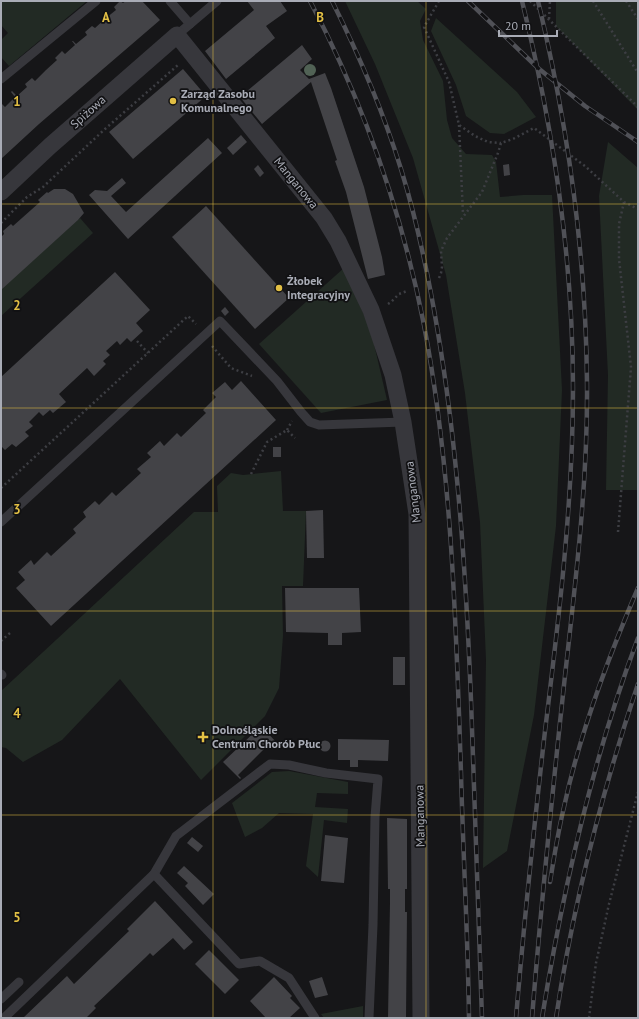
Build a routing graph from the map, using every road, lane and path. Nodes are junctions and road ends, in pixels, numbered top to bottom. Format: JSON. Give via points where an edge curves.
{"nodes":[{"id":1,"x":96,"y":1,"type":"edge"},
{"id":2,"x":170,"y":1,"type":"edge"},
{"id":3,"x":217,"y":1,"type":"edge"},
{"id":4,"x":439,"y":1,"type":"edge"},
{"id":5,"x":530,"y":1,"type":"edge"},
{"id":6,"x":550,"y":1,"type":"edge"},
{"id":7,"x":592,"y":1,"type":"edge"},
{"id":8,"x":626,"y":1,"type":"edge"},
{"id":9,"x":549,"y":19,"type":"junction"},
{"id":10,"x":638,"y":19,"type":"edge"},
{"id":11,"x":183,"y":30,"type":"junction"},
{"id":12,"x":183,"y":62,"type":"dead end"},
{"id":13,"x":638,"y":73,"type":"edge"},
{"id":14,"x":1,"y":78,"type":"edge"},
{"id":15,"x":638,"y":108,"type":"edge"},
{"id":16,"x":459,"y":125,"type":"junction"},
{"id":17,"x":501,"y":143,"type":"junction"},
{"id":18,"x":1,"y":192,"type":"edge"},
{"id":19,"x":624,"y":202,"type":"junction"},
{"id":20,"x":638,"y":210,"type":"edge"},
{"id":21,"x":464,"y":215,"type":"junction"},
{"id":22,"x":1,"y":223,"type":"edge"},
{"id":23,"x":439,"y":278,"type":"dead end"},
{"id":24,"x":407,"y":291,"type":"dead end"},
{"id":25,"x":371,"y":310,"type":"junction"},
{"id":26,"x":204,"y":336,"type":"junction"},
{"id":27,"x":137,"y":341,"type":"dead end"},
{"id":28,"x":148,"y":353,"type":"junction"},
{"id":29,"x":257,"y":378,"type":"dead end"},
{"id":30,"x":293,"y":419,"type":"dead end"},
{"id":31,"x":403,"y":422,"type":"junction"},
{"id":32,"x":287,"y":430,"type":"junction"},
{"id":33,"x":295,"y":438,"type":"dead end"},
{"id":34,"x":251,"y":474,"type":"dead end"},
{"id":35,"x":1,"y":488,"type":"edge"},
{"id":36,"x":1,"y":522,"type":"edge"},
{"id":37,"x":618,"y":532,"type":"dead end"},
{"id":38,"x":10,"y":633,"type":"dead end"},
{"id":39,"x":1,"y":641,"type":"edge"},
{"id":40,"x":638,"y":792,"type":"edge"},
{"id":41,"x":154,"y":874,"type":"junction"},
{"id":42,"x":19,"y":982,"type":"dead end"},
{"id":43,"x":1,"y":998,"type":"edge"},
{"id":44,"x":8,"y":1015,"type":"edge"},
{"id":45,"x":316,"y":1018,"type":"edge"},
{"id":46,"x":369,"y":1018,"type":"edge"},
{"id":47,"x":422,"y":1018,"type":"edge"},
{"id":48,"x":588,"y":1018,"type":"edge"}],
"edges":[{"from":1,"to":14,"type":"lane"},
{"from":2,"to":11,"type":"lane"},
{"from":3,"to":11,"type":"lane"},
{"from":4,"to":16,"type":"path","via":[[424,27],[449,82]]},
{"from":5,"to":9,"type":"path"},
{"from":6,"to":9,"type":"path"},
{"from":7,"to":13,"type":"path"},
{"from":8,"to":10,"type":"path"},
{"from":9,"to":15,"type":"path"},
{"from":11,"to":18,"type":"street","name":"Spiżowa"},
{"from":11,"to":25,"type":"street","name":"Manganowa","via":[[324,218]]},
{"from":12,"to":22,"type":"path","via":[[43,187],[27,197]]},
{"from":16,"to":17,"type":"path","via":[[488,142]]},
{"from":16,"to":21,"type":"path"},
{"from":17,"to":19,"type":"path","via":[[534,128],[585,166]]},
{"from":17,"to":21,"type":"path","via":[[482,192]]},
{"from":19,"to":20,"type":"path"},
{"from":19,"to":37,"type":"path","via":[[619,224],[619,259],[631,367]]},
{"from":21,"to":23,"type":"path","via":[[441,251],[442,268]]},
{"from":24,"to":25,"type":"path","via":[[399,294],[391,302]]},
{"from":25,"to":31,"type":"street","name":"Manganowa","via":[[393,375]]},
{"from":26,"to":28,"type":"path","via":[[188,316]]},
{"from":26,"to":29,"type":"path","via":[[231,368]]},
{"from":26,"to":31,"type":"lane","via":[[220,320],[277,381],[310,422],[319,425]]},
{"from":26,"to":36,"type":"lane"},
{"from":27,"to":28,"type":"path"},
{"from":28,"to":35,"type":"path"},
{"from":30,"to":32,"type":"path"},
{"from":31,"to":47,"type":"street","name":"Manganowa","via":[[417,514]]},
{"from":32,"to":33,"type":"path"},
{"from":32,"to":34,"type":"path","via":[[267,442]]},
{"from":38,"to":39,"type":"path"},
{"from":40,"to":48,"type":"path","via":[[609,904],[596,963]]},
{"from":41,"to":44,"type":"lane"},
{"from":41,"to":45,"type":"lane","via":[[240,964],[260,961],[289,978]]},
{"from":41,"to":46,"type":"lane","via":[[176,836],[270,764],[378,779]]},
{"from":42,"to":43,"type":"lane"}]}
